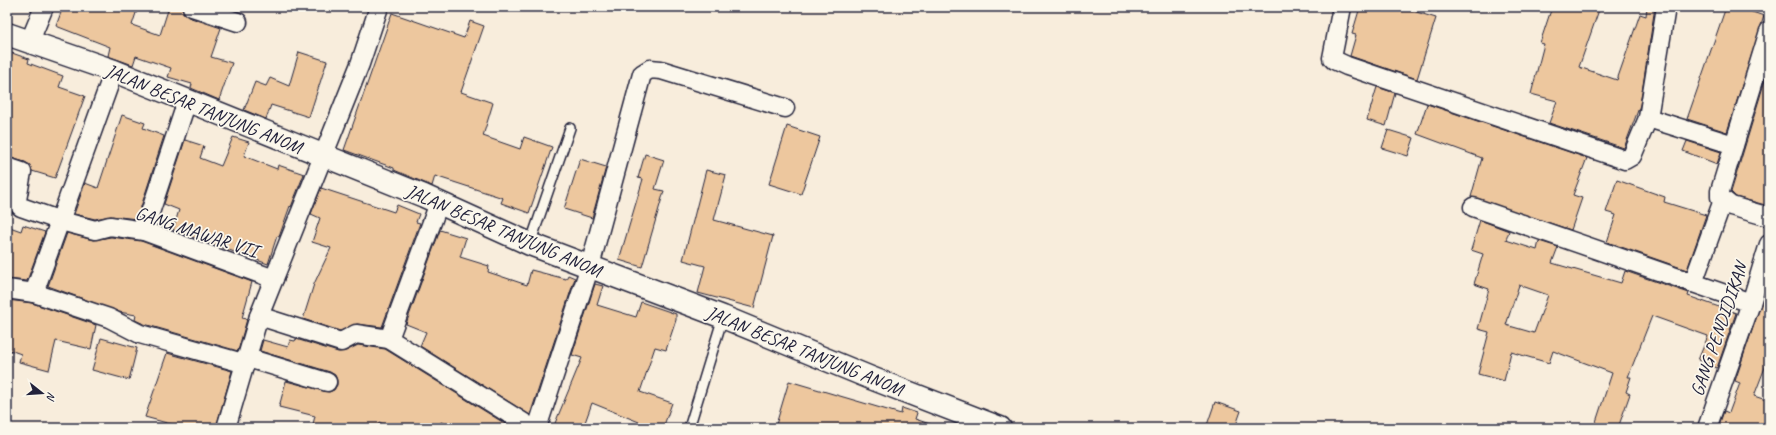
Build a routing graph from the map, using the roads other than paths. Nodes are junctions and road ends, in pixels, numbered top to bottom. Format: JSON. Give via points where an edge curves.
{"nodes":[{"id":1,"x":44,"y":7,"type":"edge"},
{"id":2,"x":192,"y":7,"type":"edge"},
{"id":3,"x":379,"y":7,"type":"edge"},
{"id":4,"x":1342,"y":7,"type":"edge"},
{"id":5,"x":1663,"y":8,"type":"edge"},
{"id":6,"x":238,"y":22,"type":"dead end"},
{"id":7,"x":1769,"y":31,"type":"edge"},
{"id":8,"x":7,"y":34,"type":"edge"},
{"id":9,"x":29,"y":42,"type":"junction"},
{"id":10,"x":114,"y":71,"type":"junction"},
{"id":11,"x":187,"y":101,"type":"junction"},
{"id":12,"x":785,"y":108,"type":"dead end"},
{"id":13,"x":1648,"y":118,"type":"junction"},
{"id":14,"x":570,"y":128,"type":"dead end"},
{"id":15,"x":1734,"y":145,"type":"junction"},
{"id":16,"x":323,"y":156,"type":"junction"},
{"id":17,"x":7,"y":167,"type":"edge"},
{"id":18,"x":1723,"y":200,"type":"junction"},
{"id":19,"x":439,"y":203,"type":"junction"},
{"id":20,"x":1473,"y":207,"type":"dead end"},
{"id":21,"x":1769,"y":217,"type":"edge"},
{"id":22,"x":61,"y":221,"type":"junction"},
{"id":23,"x":144,"y":231,"type":"junction"},
{"id":24,"x":530,"y":244,"type":"junction"},
{"id":25,"x":1769,"y":244,"type":"edge"},
{"id":26,"x":590,"y":266,"type":"junction"},
{"id":27,"x":274,"y":279,"type":"junction"},
{"id":28,"x":1693,"y":284,"type":"junction"},
{"id":29,"x":7,"y":289,"type":"edge"},
{"id":30,"x":34,"y":293,"type":"junction"},
{"id":31,"x":1752,"y":303,"type":"junction"},
{"id":32,"x":259,"y":316,"type":"junction"},
{"id":33,"x":723,"y":317,"type":"junction"},
{"id":34,"x":389,"y":340,"type":"junction"},
{"id":35,"x":247,"y":361,"type":"junction"},
{"id":36,"x":327,"y":382,"type":"dead end"},
{"id":37,"x":226,"y":428,"type":"edge"},
{"id":38,"x":532,"y":428,"type":"edge"},
{"id":39,"x":537,"y":428,"type":"edge"},
{"id":40,"x":689,"y":428,"type":"edge"},
{"id":41,"x":1000,"y":428,"type":"edge"},
{"id":42,"x":1706,"y":428,"type":"edge"}],
"edges":[{"from":1,"to":9,"type":"street"},
{"from":2,"to":6,"type":"street"},
{"from":3,"to":16,"type":"street","via":[[360,64]]},
{"from":4,"to":13,"type":"street","via":[[1332,58],[1346,66],[1625,160],[1632,156]]},
{"from":5,"to":13,"type":"street"},
{"from":7,"to":15,"type":"street"},
{"from":8,"to":9,"type":"main road","name":"JALAN BESAR TANJUNG ANOM"},
{"from":9,"to":10,"type":"main road","name":"JALAN BESAR TANJUNG ANOM"},
{"from":10,"to":11,"type":"main road","name":"JALAN BESAR TANJUNG ANOM"},
{"from":10,"to":22,"type":"street"},
{"from":11,"to":16,"type":"main road","name":"JALAN BESAR TANJUNG ANOM"},
{"from":11,"to":23,"type":"street"},
{"from":12,"to":26,"type":"street","via":[[661,70],[650,69],[642,74]]},
{"from":13,"to":15,"type":"street"},
{"from":14,"to":24,"type":"lane"},
{"from":15,"to":18,"type":"street","via":[[1720,190]]},
{"from":16,"to":19,"type":"main road","name":"JALAN BESAR TANJUNG ANOM"},
{"from":16,"to":27,"type":"street"},
{"from":17,"to":22,"type":"street","name":"GANG MAWAR VII","via":[[22,172],[18,204],[21,207]]},
{"from":18,"to":21,"type":"street","via":[[1731,206]]},
{"from":18,"to":28,"type":"street"},
{"from":19,"to":24,"type":"main road","name":"JALAN BESAR TANJUNG ANOM"},
{"from":19,"to":34,"type":"street"},
{"from":20,"to":28,"type":"street"},
{"from":22,"to":23,"type":"street","name":"GANG MAWAR VII","via":[[95,230],[110,226]]},
{"from":22,"to":30,"type":"street"},
{"from":23,"to":27,"type":"street","name":"GANG MAWAR VII"},
{"from":24,"to":26,"type":"main road","name":"JALAN BESAR TANJUNG ANOM"},
{"from":25,"to":31,"type":"street","name":"GANG PENDIDIKAN"},
{"from":26,"to":33,"type":"main road","name":"JALAN BESAR TANJUNG ANOM"},
{"from":26,"to":39,"type":"street"},
{"from":27,"to":32,"type":"street"},
{"from":28,"to":31,"type":"street"},
{"from":29,"to":30,"type":"street"},
{"from":30,"to":35,"type":"street","via":[[109,318],[140,334]]},
{"from":31,"to":42,"type":"street","name":"GANG PENDIDIKAN"},
{"from":32,"to":34,"type":"street","via":[[341,342],[356,334]]},
{"from":32,"to":35,"type":"street"},
{"from":33,"to":40,"type":"lane"},
{"from":33,"to":41,"type":"main road","name":"JALAN BESAR TANJUNG ANOM","via":[[837,365]]},
{"from":34,"to":38,"type":"street"},
{"from":35,"to":36,"type":"street"},
{"from":35,"to":37,"type":"street"}]}
